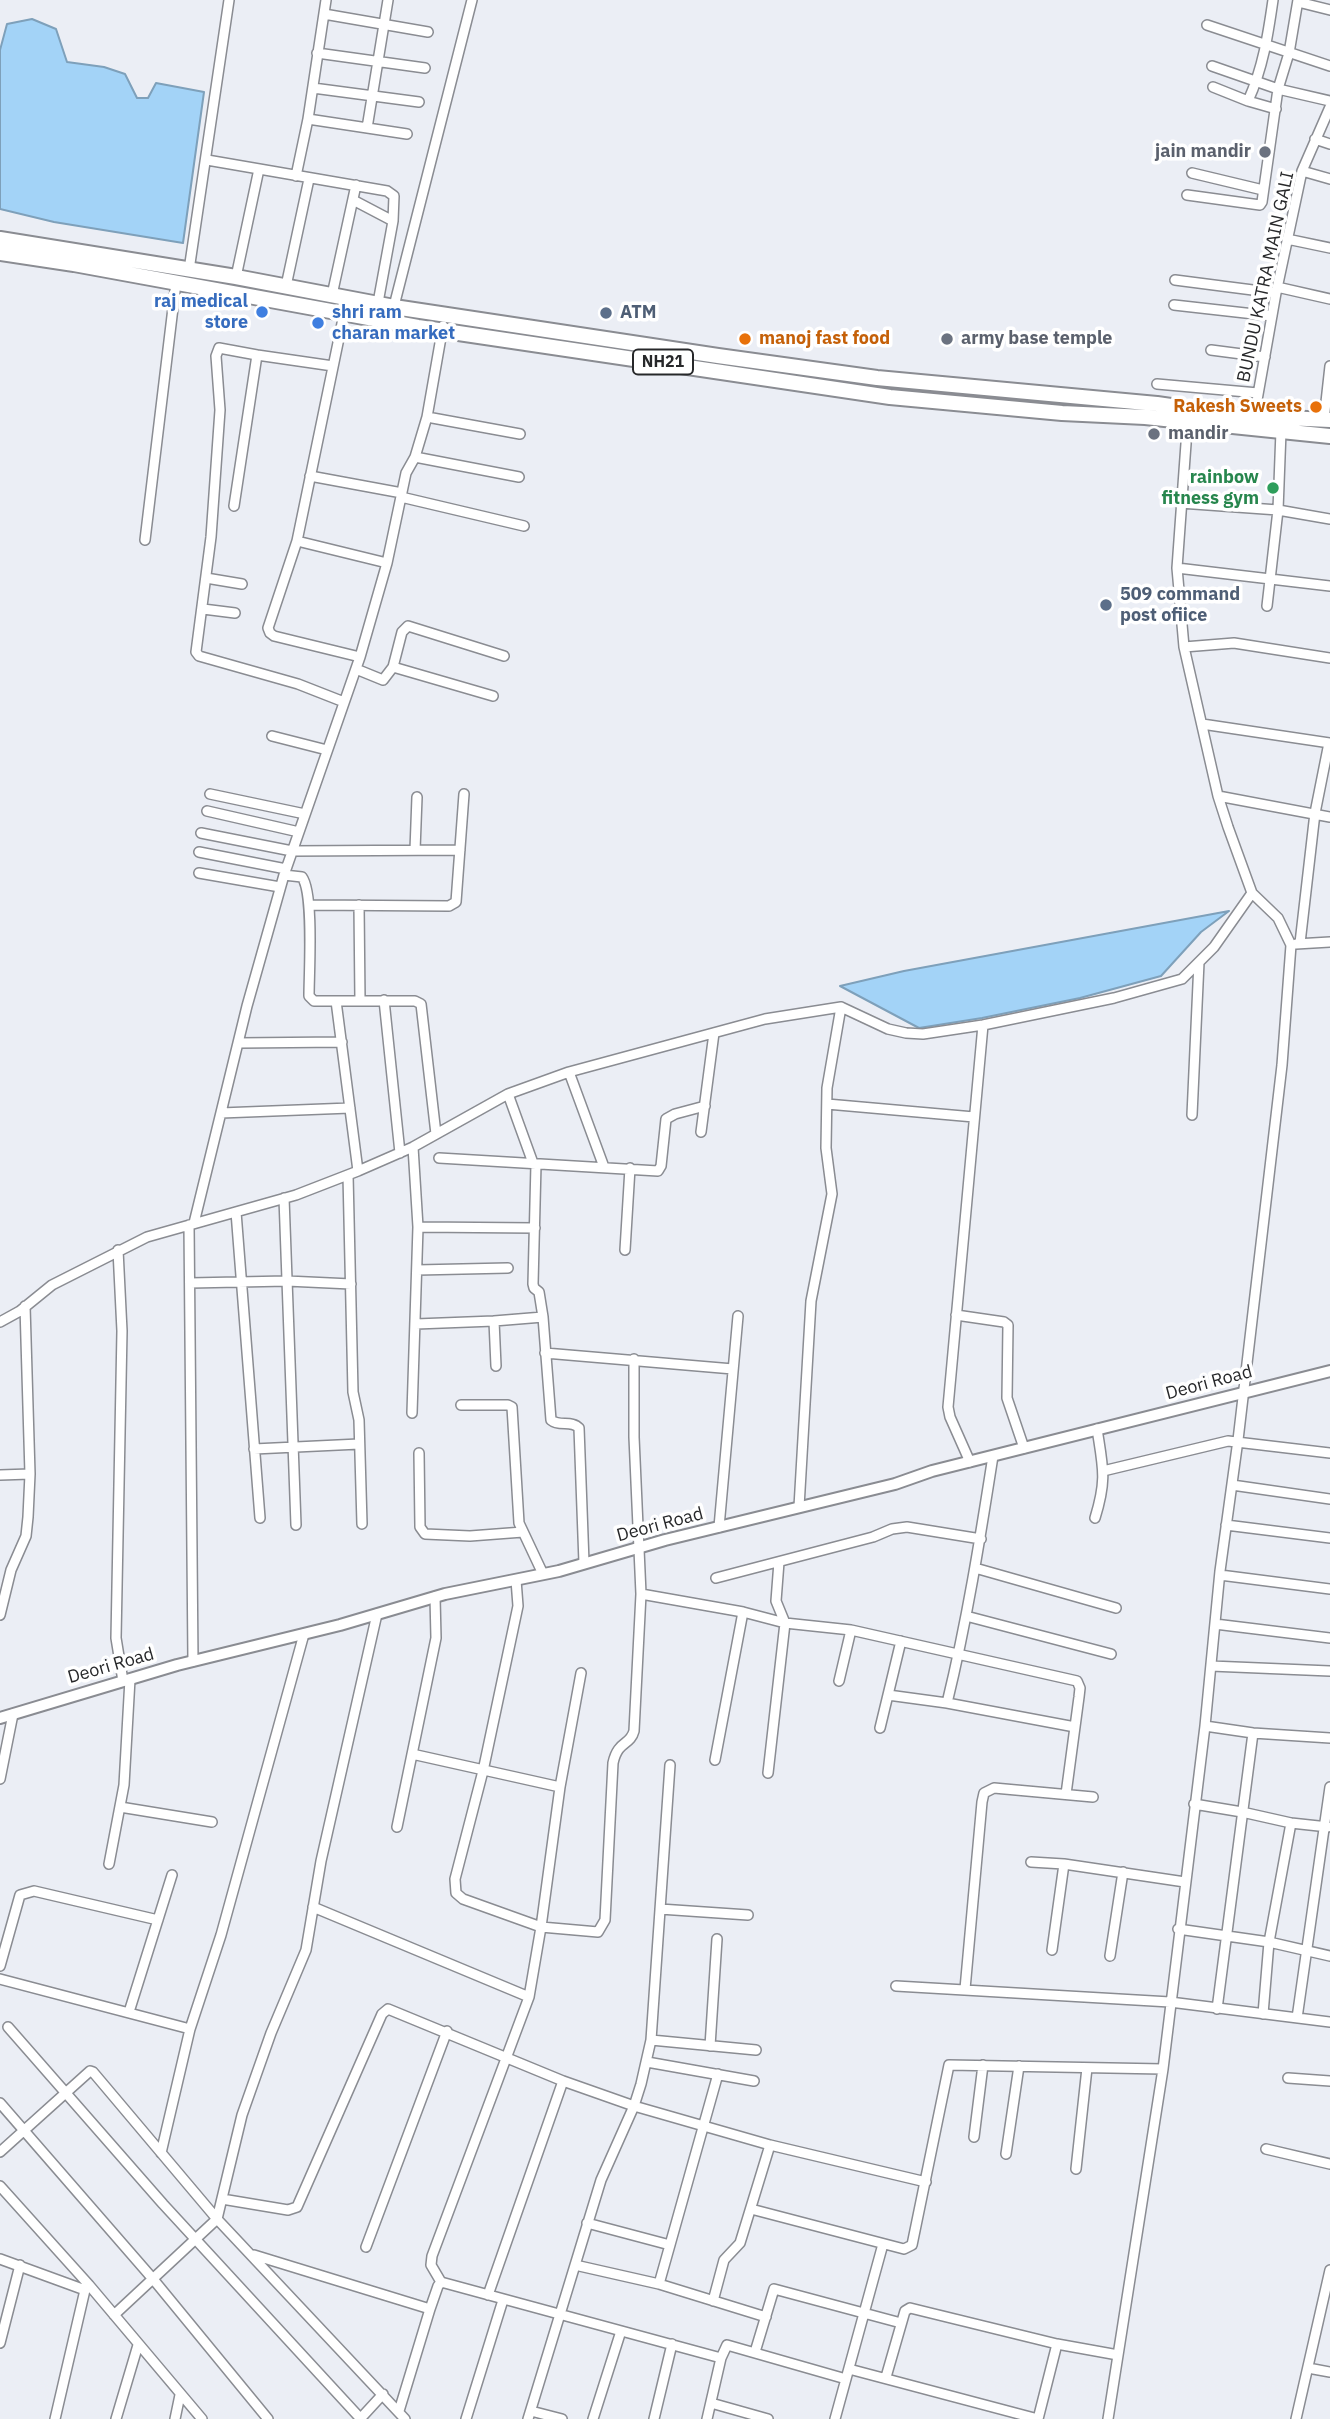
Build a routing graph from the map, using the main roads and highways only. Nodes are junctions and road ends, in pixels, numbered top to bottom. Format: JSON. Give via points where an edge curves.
{"nodes":[{"id":1,"x":0,"y":239,"type":"edge"},
{"id":2,"x":0,"y":253,"type":"edge"},
{"id":3,"x":386,"y":316,"type":"junction"},
{"id":4,"x":443,"y":322,"type":"junction"},
{"id":5,"x":1327,"y":420,"type":"edge"},
{"id":6,"x":1330,"y":436,"type":"edge"}],
"edges":[{"from":1,"to":3,"type":"highway","number":"NH21","via":[[377,303]]},
{"from":2,"to":3,"type":"highway","number":"NH21","via":[[344,314]]},
{"from":3,"to":4,"type":"highway","number":"NH21"},
{"from":4,"to":5,"type":"highway","number":"NH21","via":[[877,377],[1254,417]]},
{"from":4,"to":6,"type":"highway","number":"NH21","via":[[890,397]]}]}
